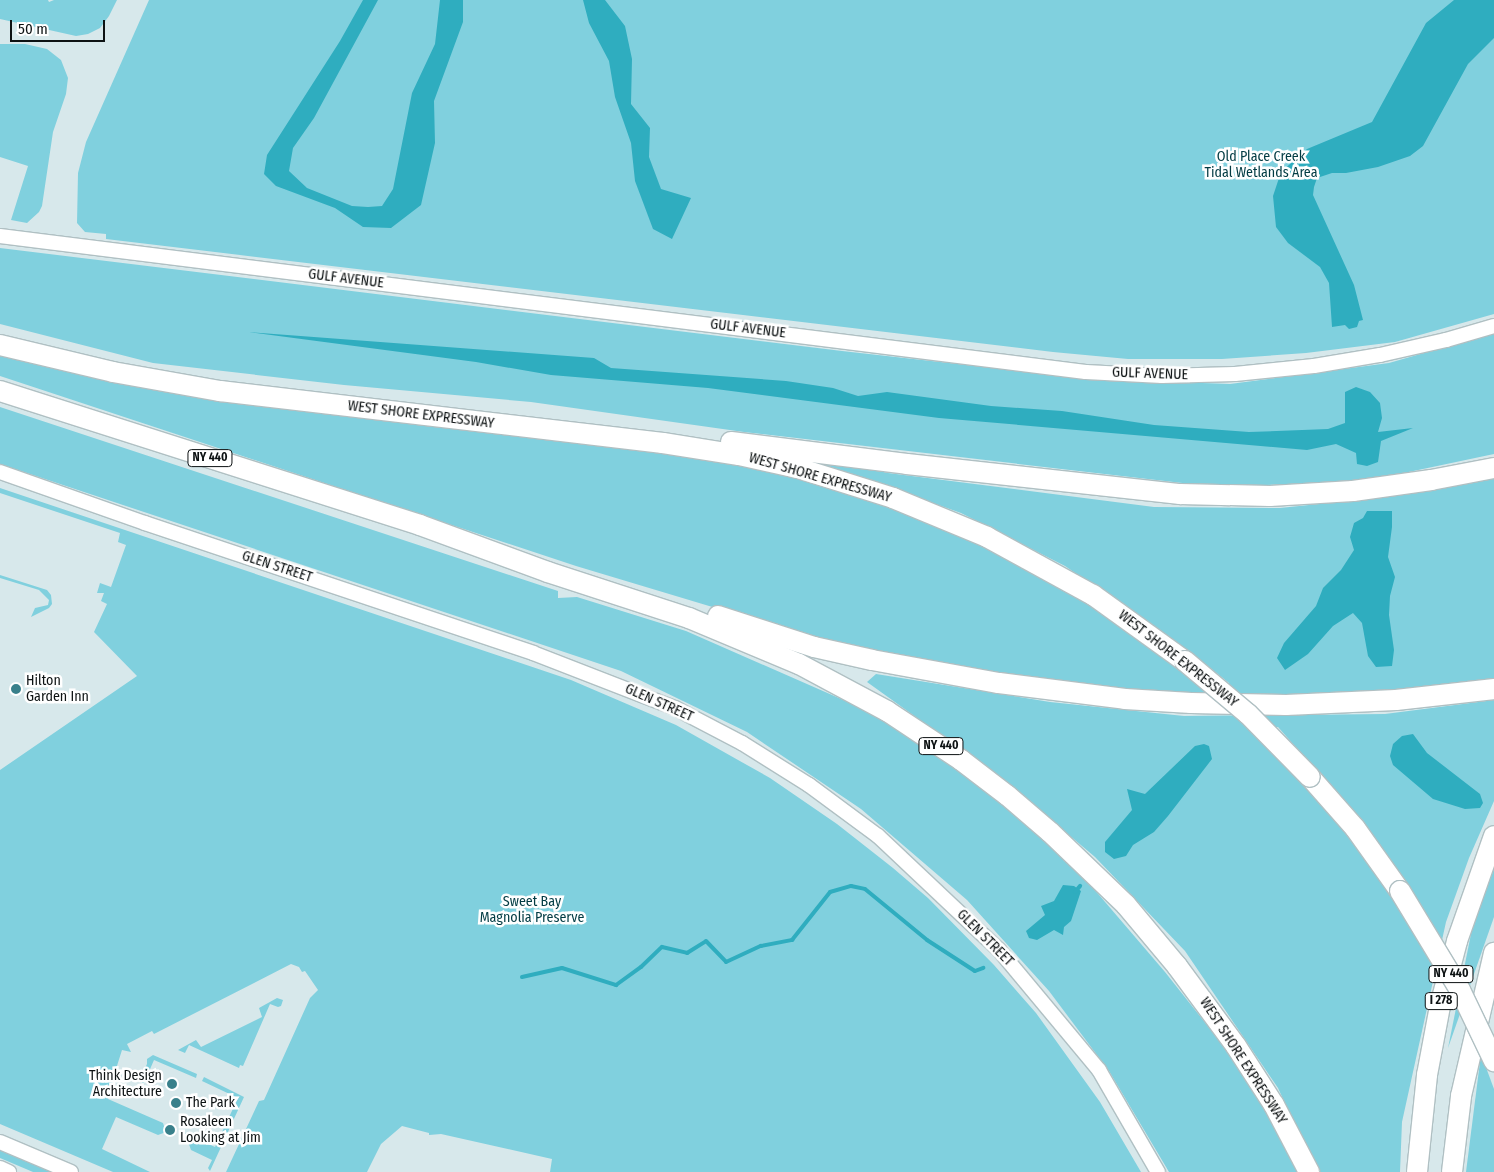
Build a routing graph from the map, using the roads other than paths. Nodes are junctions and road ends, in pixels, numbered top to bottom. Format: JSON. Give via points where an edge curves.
{"nodes":[{"id":1,"x":0,"y":236,"type":"edge"},
{"id":2,"x":1494,"y":326,"type":"edge"},
{"id":3,"x":0,"y":345,"type":"edge"},
{"id":4,"x":0,"y":391,"type":"edge"},
{"id":5,"x":588,"y":434,"type":"junction"},
{"id":6,"x":1494,"y":468,"type":"edge"},
{"id":7,"x":0,"y":472,"type":"edge"},
{"id":8,"x":420,"y":525,"type":"junction"},
{"id":9,"x":1494,"y":688,"type":"edge"},
{"id":10,"x":1494,"y":836,"type":"edge"},
{"id":11,"x":1494,"y":953,"type":"edge"},
{"id":12,"x":1494,"y":1061,"type":"edge"},
{"id":13,"x":0,"y":1142,"type":"edge"},
{"id":14,"x":0,"y":1168,"type":"edge"},
{"id":15,"x":9,"y":1172,"type":"edge"},
{"id":16,"x":71,"y":1172,"type":"edge"},
{"id":17,"x":1158,"y":1172,"type":"edge"},
{"id":18,"x":1309,"y":1172,"type":"edge"},
{"id":19,"x":1417,"y":1172,"type":"edge"},
{"id":20,"x":1452,"y":1172,"type":"edge"}],
"edges":[{"from":1,"to":2,"type":"street","name":"GULF AVENUE","via":[[1095,372],[1162,376],[1235,374],[1314,366],[1427,344]]},
{"from":3,"to":5,"type":"highway","name":"WEST SHORE EXPRESSWAY","number":"NY 440","via":[[113,372],[220,391]]},
{"from":4,"to":8,"type":"highway","name":"WEST SHORE EXPRESSWAY","number":"NY 440"},
{"from":5,"to":6,"type":"highway","via":[[657,432],[1106,487],[1196,495],[1299,495],[1353,491]]},
{"from":5,"to":12,"type":"highway","name":"WEST SHORE EXPRESSWAY","number":"NY 440","bridge":true,"via":[[738,455],[806,471],[894,498],[987,537],[1068,580],[1140,627],[1185,660],[1248,714],[1355,828],[1400,891],[1456,982]]},
{"from":7,"to":17,"type":"street","name":"GLEN STREET","via":[[533,653],[666,705],[742,743],[878,836],[999,950],[1099,1070]]},
{"from":8,"to":9,"type":"highway","via":[[552,562],[814,646],[999,683],[1124,699],[1256,705],[1396,700]]},
{"from":8,"to":18,"type":"highway","name":"WEST SHORE EXPRESSWAY","number":"NY 440","via":[[688,618],[776,653],[859,695],[961,760],[1050,832],[1144,926],[1236,1046],[1274,1105]]},
{"from":10,"to":19,"type":"highway","number":"I 278","via":[[1457,941],[1440,1006],[1427,1075]]},
{"from":11,"to":20,"type":"highway","via":[[1461,1096]]},
{"from":13,"to":16,"type":"street"},
{"from":14,"to":15,"type":"street"}]}
